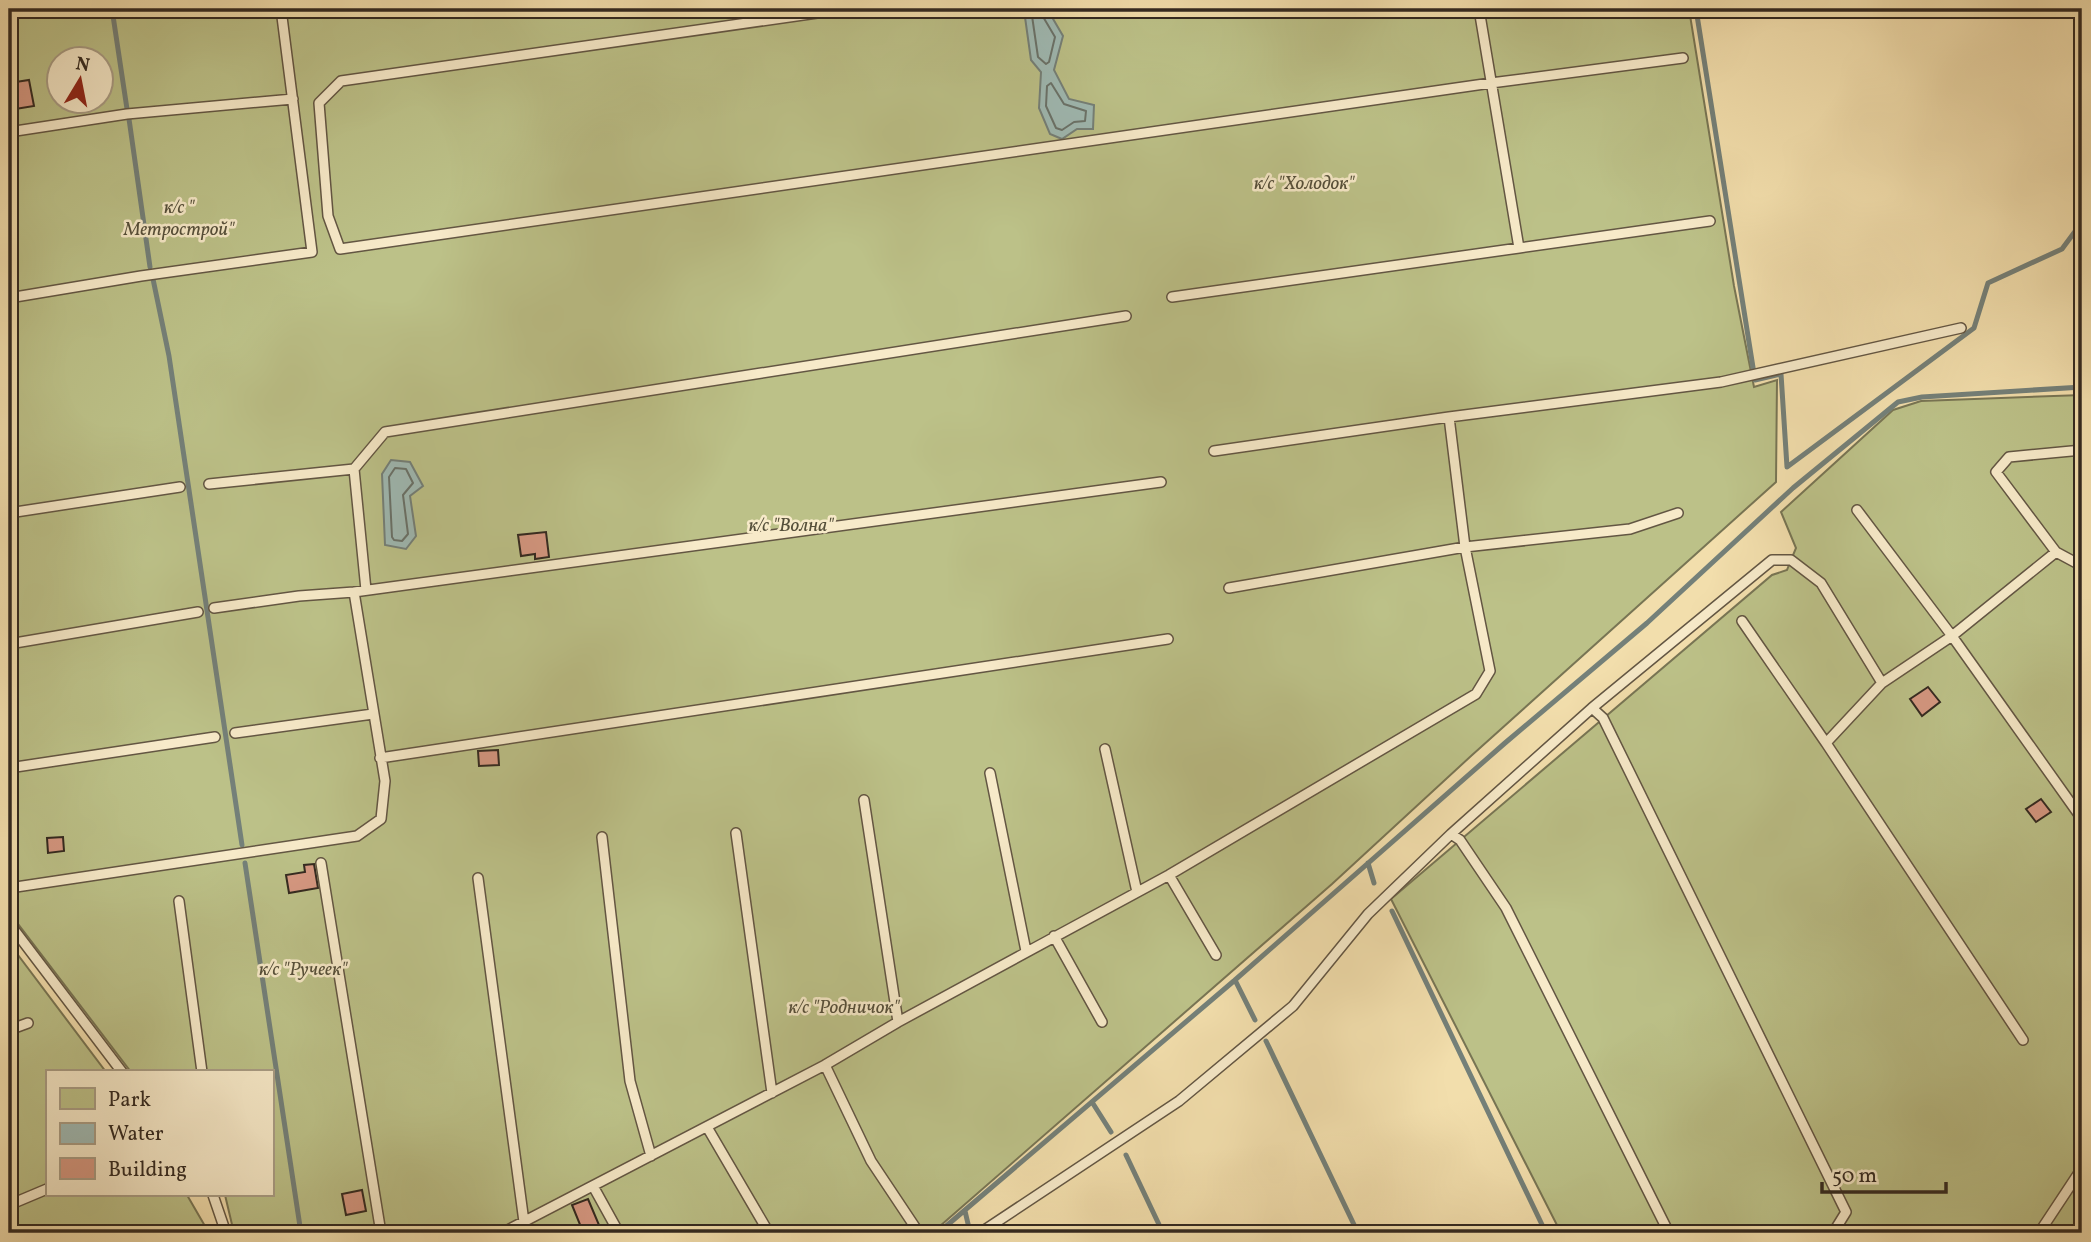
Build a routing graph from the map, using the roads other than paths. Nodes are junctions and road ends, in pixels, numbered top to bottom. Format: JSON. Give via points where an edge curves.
{"nodes":[{"id":1,"x":281,"y":9,"type":"edge"},
{"id":2,"x":845,"y":9,"type":"edge"},
{"id":3,"x":1479,"y":9,"type":"edge"},
{"id":4,"x":1683,"y":58,"type":"dead end"},
{"id":5,"x":1491,"y":83,"type":"junction"},
{"id":6,"x":293,"y":99,"type":"junction"},
{"id":7,"x":9,"y":132,"type":"edge"},
{"id":8,"x":1710,"y":221,"type":"dead end"},
{"id":9,"x":1520,"y":248,"type":"junction"},
{"id":10,"x":1172,"y":297,"type":"dead end"},
{"id":11,"x":9,"y":298,"type":"edge"},
{"id":12,"x":1126,"y":316,"type":"dead end"},
{"id":13,"x":1961,"y":328,"type":"dead end"},
{"id":14,"x":1449,"y":417,"type":"junction"},
{"id":15,"x":2082,"y":450,"type":"edge"},
{"id":16,"x":1214,"y":452,"type":"dead end"},
{"id":17,"x":354,"y":469,"type":"junction"},
{"id":18,"x":1161,"y":482,"type":"dead end"},
{"id":19,"x":209,"y":484,"type":"dead end"},
{"id":20,"x":180,"y":487,"type":"dead end"},
{"id":21,"x":1857,"y":510,"type":"dead end"},
{"id":22,"x":9,"y":513,"type":"edge"},
{"id":23,"x":1678,"y":513,"type":"dead end"},
{"id":24,"x":1465,"y":547,"type":"junction"},
{"id":25,"x":2056,"y":552,"type":"junction"},
{"id":26,"x":2082,"y":566,"type":"edge"},
{"id":27,"x":1228,"y":588,"type":"dead end"},
{"id":28,"x":366,"y":590,"type":"junction"},
{"id":29,"x":355,"y":592,"type":"junction"},
{"id":30,"x":214,"y":608,"type":"dead end"},
{"id":31,"x":198,"y":612,"type":"dead end"},
{"id":32,"x":1742,"y":621,"type":"dead end"},
{"id":33,"x":1952,"y":636,"type":"junction"},
{"id":34,"x":1168,"y":639,"type":"dead end"},
{"id":35,"x":9,"y":644,"type":"edge"},
{"id":36,"x":1882,"y":682,"type":"junction"},
{"id":37,"x":1592,"y":708,"type":"junction"},
{"id":38,"x":373,"y":714,"type":"junction"},
{"id":39,"x":235,"y":733,"type":"dead end"},
{"id":40,"x":215,"y":737,"type":"dead end"},
{"id":41,"x":1826,"y":743,"type":"junction"},
{"id":42,"x":1105,"y":749,"type":"dead end"},
{"id":43,"x":380,"y":758,"type":"junction"},
{"id":44,"x":9,"y":768,"type":"edge"},
{"id":45,"x":990,"y":773,"type":"dead end"},
{"id":46,"x":864,"y":800,"type":"dead end"},
{"id":47,"x":2082,"y":819,"type":"edge"},
{"id":48,"x":736,"y":833,"type":"dead end"},
{"id":49,"x":1451,"y":834,"type":"junction"},
{"id":50,"x":602,"y":837,"type":"dead end"},
{"id":51,"x":321,"y":863,"type":"dead end"},
{"id":52,"x":1169,"y":875,"type":"junction"},
{"id":53,"x":478,"y":878,"type":"dead end"},
{"id":54,"x":9,"y":892,"type":"edge"},
{"id":55,"x":1138,"y":892,"type":"junction"},
{"id":56,"x":178,"y":901,"type":"dead end"},
{"id":57,"x":9,"y":923,"type":"edge"},
{"id":58,"x":1055,"y":936,"type":"junction"},
{"id":59,"x":1026,"y":951,"type":"junction"},
{"id":60,"x":1216,"y":955,"type":"dead end"},
{"id":61,"x":898,"y":1021,"type":"junction"},
{"id":62,"x":1102,"y":1022,"type":"dead end"},
{"id":63,"x":28,"y":1023,"type":"dead end"},
{"id":64,"x":9,"y":1030,"type":"edge"},
{"id":65,"x":2023,"y":1040,"type":"dead end"},
{"id":66,"x":825,"y":1065,"type":"junction"},
{"id":67,"x":120,"y":1070,"type":"edge"},
{"id":68,"x":202,"y":1070,"type":"edge"},
{"id":69,"x":772,"y":1093,"type":"junction"},
{"id":70,"x":707,"y":1127,"type":"junction"},
{"id":71,"x":651,"y":1156,"type":"junction"},
{"id":72,"x":2082,"y":1168,"type":"edge"},
{"id":73,"x":593,"y":1186,"type":"junction"},
{"id":74,"x":46,"y":1189,"type":"edge"},
{"id":75,"x":213,"y":1196,"type":"edge"},
{"id":76,"x":9,"y":1205,"type":"edge"},
{"id":77,"x":524,"y":1222,"type":"junction"},
{"id":78,"x":226,"y":1233,"type":"edge"},
{"id":79,"x":381,"y":1233,"type":"edge"},
{"id":80,"x":502,"y":1233,"type":"edge"},
{"id":81,"x":619,"y":1233,"type":"edge"},
{"id":82,"x":769,"y":1233,"type":"edge"},
{"id":83,"x":919,"y":1233,"type":"edge"},
{"id":84,"x":980,"y":1233,"type":"edge"},
{"id":85,"x":1669,"y":1233,"type":"edge"},
{"id":86,"x":1833,"y":1233,"type":"edge"},
{"id":87,"x":2039,"y":1233,"type":"edge"}],
"edges":[{"from":1,"to":6,"type":"lane"},
{"from":2,"to":5,"type":"lane","via":[[341,81],[319,103],[328,216],[340,249]]},
{"from":3,"to":5,"type":"lane"},
{"from":4,"to":5,"type":"lane"},
{"from":5,"to":9,"type":"lane"},
{"from":6,"to":7,"type":"lane","via":[[127,114]]},
{"from":6,"to":11,"type":"lane","via":[[312,252]]},
{"from":8,"to":9,"type":"lane"},
{"from":9,"to":10,"type":"lane"},
{"from":12,"to":17,"type":"lane","via":[[385,432]]},
{"from":13,"to":14,"type":"lane","via":[[1721,382]]},
{"from":14,"to":16,"type":"lane"},
{"from":14,"to":24,"type":"lane"},
{"from":15,"to":25,"type":"lane","via":[[2009,457],[1996,472]]},
{"from":17,"to":19,"type":"lane"},
{"from":17,"to":28,"type":"lane"},
{"from":18,"to":28,"type":"lane"},
{"from":20,"to":22,"type":"lane"},
{"from":21,"to":33,"type":"lane"},
{"from":23,"to":24,"type":"lane","via":[[1630,529]]},
{"from":24,"to":27,"type":"lane"},
{"from":24,"to":52,"type":"lane","via":[[1490,671],[1476,694]]},
{"from":25,"to":26,"type":"lane"},
{"from":25,"to":33,"type":"lane"},
{"from":28,"to":29,"type":"lane"},
{"from":29,"to":30,"type":"lane"},
{"from":29,"to":38,"type":"lane"},
{"from":31,"to":35,"type":"lane"},
{"from":32,"to":41,"type":"lane"},
{"from":33,"to":36,"type":"lane"},
{"from":33,"to":47,"type":"lane"},
{"from":34,"to":43,"type":"lane"},
{"from":36,"to":37,"type":"lane","via":[[1821,583],[1791,560],[1772,560]]},
{"from":36,"to":41,"type":"lane"},
{"from":37,"to":49,"type":"lane"},
{"from":37,"to":86,"type":"lane","via":[[1602,718],[1846,1212]]},
{"from":38,"to":39,"type":"lane"},
{"from":38,"to":43,"type":"lane"},
{"from":40,"to":44,"type":"lane"},
{"from":41,"to":65,"type":"lane"},
{"from":42,"to":55,"type":"lane"},
{"from":43,"to":54,"type":"lane","via":[[384,781],[381,820],[357,836],[16,887]]},
{"from":45,"to":59,"type":"lane"},
{"from":46,"to":61,"type":"lane"},
{"from":48,"to":69,"type":"lane"},
{"from":49,"to":84,"type":"lane","via":[[1368,914],[1293,1006],[1179,1101]]},
{"from":49,"to":85,"type":"lane","via":[[1460,840],[1506,908]]},
{"from":50,"to":71,"type":"lane","via":[[630,1082]]},
{"from":51,"to":79,"type":"lane"},
{"from":52,"to":55,"type":"lane"},
{"from":52,"to":60,"type":"lane"},
{"from":53,"to":77,"type":"lane"},
{"from":55,"to":58,"type":"lane"},
{"from":56,"to":68,"type":"lane"},
{"from":57,"to":67,"type":"lane"},
{"from":58,"to":59,"type":"lane"},
{"from":58,"to":62,"type":"lane"},
{"from":59,"to":61,"type":"lane"},
{"from":61,"to":66,"type":"lane"},
{"from":63,"to":64,"type":"lane"},
{"from":66,"to":69,"type":"lane"},
{"from":66,"to":83,"type":"lane","via":[[871,1161]]},
{"from":69,"to":70,"type":"lane"},
{"from":70,"to":71,"type":"lane"},
{"from":70,"to":82,"type":"lane"},
{"from":71,"to":73,"type":"lane"},
{"from":72,"to":87,"type":"lane"},
{"from":73,"to":77,"type":"lane"},
{"from":73,"to":81,"type":"lane"},
{"from":74,"to":76,"type":"lane"},
{"from":75,"to":78,"type":"lane"},
{"from":77,"to":80,"type":"lane"}]}
